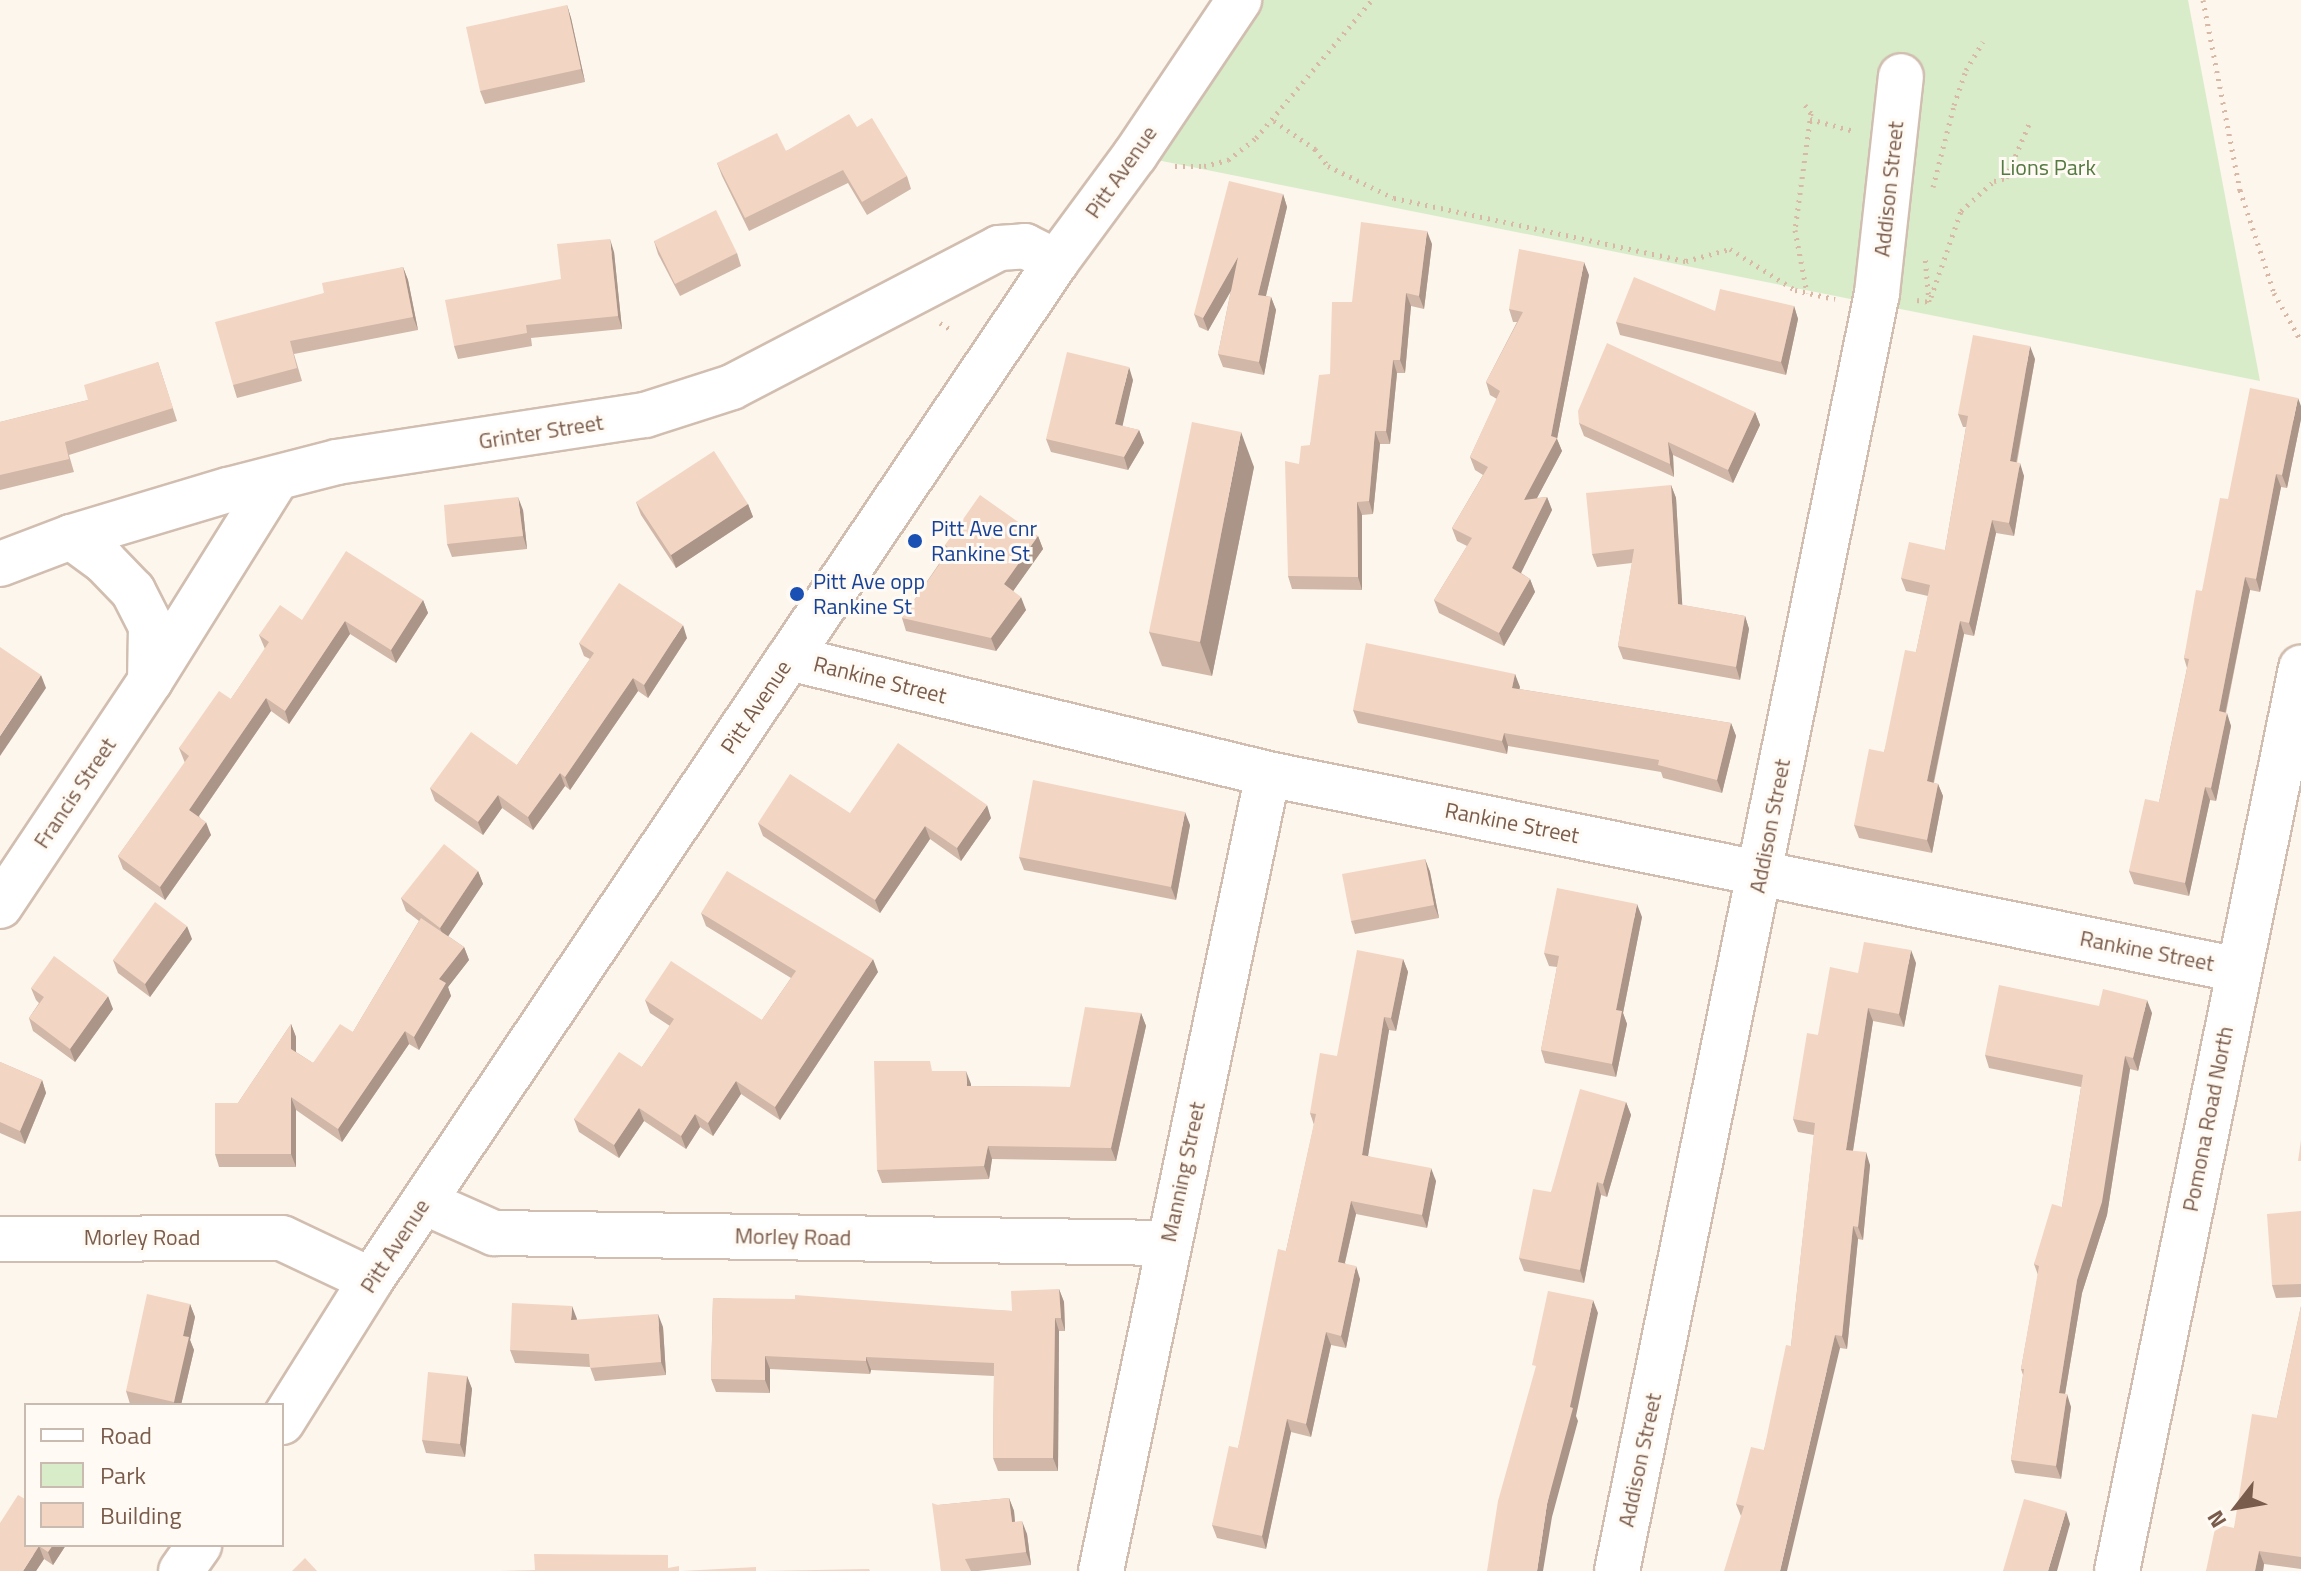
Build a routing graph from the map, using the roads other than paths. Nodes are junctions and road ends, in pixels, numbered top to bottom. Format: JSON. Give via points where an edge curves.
{"nodes":[{"id":1,"x":1239,"y":0,"type":"edge"},
{"id":2,"x":1901,"y":76,"type":"dead end"},
{"id":3,"x":1056,"y":262,"type":"junction"},
{"id":4,"x":277,"y":478,"type":"junction"},
{"id":5,"x":71,"y":537,"type":"junction"},
{"id":6,"x":0,"y":564,"type":"edge"},
{"id":7,"x":789,"y":658,"type":"junction"},
{"id":8,"x":2301,"y":668,"type":"edge"},
{"id":9,"x":150,"y":681,"type":"junction"},
{"id":10,"x":1268,"y":774,"type":"junction"},
{"id":11,"x":1761,"y":873,"type":"junction"},
{"id":12,"x":0,"y":906,"type":"edge"},
{"id":13,"x":2239,"y":970,"type":"junction"},
{"id":14,"x":424,"y":1202,"type":"junction"},
{"id":15,"x":0,"y":1239,"type":"edge"},
{"id":16,"x":1168,"y":1243,"type":"junction"},
{"id":17,"x":371,"y":1280,"type":"junction"},
{"id":18,"x":284,"y":1419,"type":"edge"},
{"id":19,"x":198,"y":1547,"type":"edge"},
{"id":20,"x":181,"y":1571,"type":"edge"},
{"id":21,"x":1101,"y":1571,"type":"edge"},
{"id":22,"x":1617,"y":1571,"type":"edge"},
{"id":23,"x":2117,"y":1571,"type":"edge"}],
"edges":[{"from":1,"to":3,"type":"street","name":"Pitt Avenue"},
{"from":2,"to":11,"type":"street","name":"Addison Street"},
{"from":3,"to":4,"type":"street","name":"Grinter Street","via":[[1025,246],[999,248],[732,387],[645,415],[337,462]]},
{"from":3,"to":7,"type":"street","name":"Pitt Avenue"},
{"from":4,"to":5,"type":"street","name":"Grinter Street"},
{"from":4,"to":9,"type":"street","name":"Francis Street"},
{"from":5,"to":6,"type":"street","name":"Grinter Street"},
{"from":5,"to":9,"type":"street","via":[[133,591],[151,626]]},
{"from":7,"to":10,"type":"street","name":"Rankine Street"},
{"from":7,"to":14,"type":"street","name":"Pitt Avenue"},
{"from":8,"to":13,"type":"street","name":"Pomona Road North"},
{"from":9,"to":12,"type":"street","name":"Francis Street"},
{"from":10,"to":11,"type":"street","name":"Rankine Street"},
{"from":10,"to":16,"type":"street","name":"Manning Street"},
{"from":11,"to":13,"type":"street","name":"Rankine Street"},
{"from":11,"to":22,"type":"street","name":"Addison Street"},
{"from":13,"to":23,"type":"street","name":"Pomona Road North"},
{"from":14,"to":16,"type":"street","name":"Morley Road","via":[[494,1233]]},
{"from":14,"to":17,"type":"street","name":"Pitt Avenue"},
{"from":15,"to":17,"type":"street","name":"Morley Road","via":[[282,1238]]},
{"from":16,"to":21,"type":"street","name":"Manning Street"},
{"from":17,"to":18,"type":"street","name":"Pitt Avenue"},
{"from":19,"to":20,"type":"street"}]}
